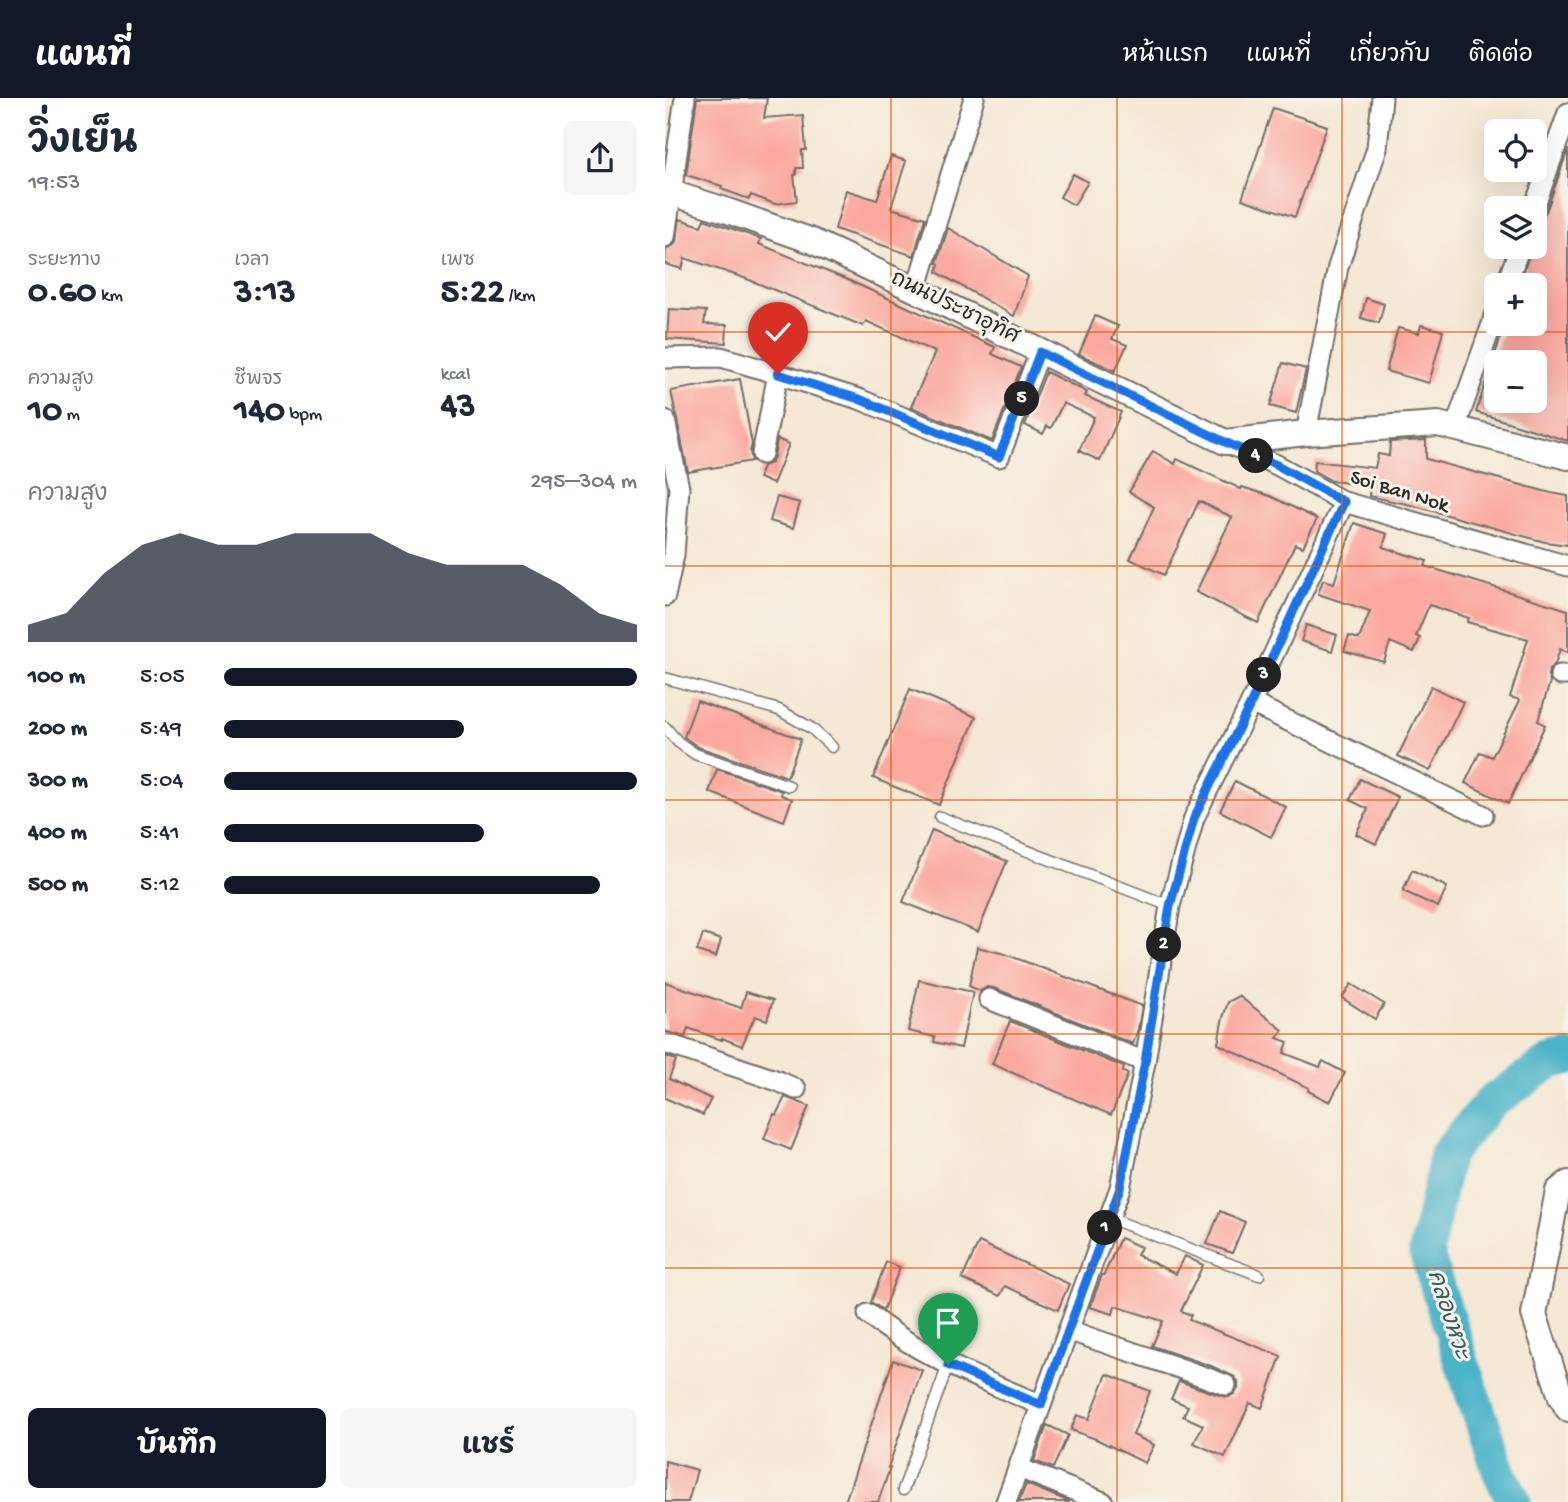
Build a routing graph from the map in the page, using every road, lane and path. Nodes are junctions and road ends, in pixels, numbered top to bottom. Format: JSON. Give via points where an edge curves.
{"nodes":[{"id":1,"x":685,"y":98,"type":"edge"},
{"id":2,"x":974,"y":98,"type":"edge"},
{"id":3,"x":1382,"y":98,"type":"edge"},
{"id":4,"x":1568,"y":113,"type":"edge"},
{"id":5,"x":668,"y":192,"type":"edge"},
{"id":6,"x":1538,"y":196,"type":"edge"},
{"id":7,"x":665,"y":237,"type":"edge"},
{"id":8,"x":916,"y":290,"type":"junction"},
{"id":9,"x":1488,"y":336,"type":"edge"},
{"id":10,"x":1040,"y":352,"type":"junction"},
{"id":11,"x":665,"y":358,"type":"edge"},
{"id":12,"x":778,"y":374,"type":"junction"},
{"id":13,"x":665,"y":420,"type":"edge"},
{"id":14,"x":1455,"y":428,"type":"junction"},
{"id":15,"x":1306,"y":433,"type":"junction"},
{"id":16,"x":1225,"y":442,"type":"junction"},
{"id":17,"x":762,"y":454,"type":"dead end"},
{"id":18,"x":1568,"y":457,"type":"edge"},
{"id":19,"x":672,"y":487,"type":"edge"},
{"id":20,"x":1344,"y":502,"type":"junction"},
{"id":21,"x":1568,"y":566,"type":"edge"},
{"id":22,"x":665,"y":596,"type":"edge"},
{"id":23,"x":665,"y":678,"type":"edge"},
{"id":24,"x":1251,"y":703,"type":"junction"},
{"id":25,"x":665,"y":727,"type":"edge"},
{"id":26,"x":832,"y":747,"type":"dead end"},
{"id":27,"x":789,"y":786,"type":"dead end"},
{"id":28,"x":1483,"y":815,"type":"dead end"},
{"id":29,"x":940,"y":817,"type":"dead end"},
{"id":30,"x":1170,"y":906,"type":"junction"},
{"id":31,"x":989,"y":999,"type":"dead end"},
{"id":32,"x":665,"y":1043,"type":"edge"},
{"id":33,"x":1145,"y":1062,"type":"junction"},
{"id":34,"x":796,"y":1089,"type":"dead end"},
{"id":35,"x":1568,"y":1183,"type":"edge"},
{"id":36,"x":1109,"y":1218,"type":"junction"},
{"id":37,"x":1259,"y":1275,"type":"dead end"},
{"id":38,"x":868,"y":1314,"type":"dead end"},
{"id":39,"x":1068,"y":1330,"type":"junction"},
{"id":40,"x":948,"y":1365,"type":"junction"},
{"id":41,"x":1226,"y":1385,"type":"dead end"},
{"id":42,"x":1041,"y":1405,"type":"junction"},
{"id":43,"x":1568,"y":1409,"type":"edge"},
{"id":44,"x":1019,"y":1468,"type":"junction"},
{"id":45,"x":903,"y":1490,"type":"dead end"},
{"id":46,"x":1006,"y":1502,"type":"edge"},
{"id":47,"x":1103,"y":1502,"type":"edge"}],
"edges":[{"from":1,"to":5,"type":"street"},
{"from":2,"to":8,"type":"street"},
{"from":3,"to":15,"type":"street","via":[[1377,148],[1338,267]]},
{"from":4,"to":6,"type":"street"},
{"from":5,"to":7,"type":"street"},
{"from":5,"to":8,"type":"street","name":"ถนนประชาอุทิศ","via":[[812,241]]},
{"from":8,"to":10,"type":"street","name":"ถนนประชาอุทิศ"},
{"from":9,"to":14,"type":"street"},
{"from":10,"to":12,"type":"street","via":[[999,457],[859,399]]},
{"from":10,"to":16,"type":"street","name":"ถนนประชาอุทิศ"},
{"from":11,"to":12,"type":"street","via":[[721,357]]},
{"from":12,"to":17,"type":"street"},
{"from":13,"to":19,"type":"street"},
{"from":14,"to":15,"type":"street","via":[[1438,424]]},
{"from":14,"to":18,"type":"street"},
{"from":15,"to":16,"type":"street"},
{"from":16,"to":20,"type":"street","name":"Soi Ban Nok"},
{"from":19,"to":22,"type":"street","via":[[674,555]]},
{"from":20,"to":21,"type":"street","name":"Soi Ban Nok"},
{"from":20,"to":24,"type":"street"},
{"from":23,"to":26,"type":"lane","via":[[779,710],[811,728]]},
{"from":24,"to":28,"type":"street"},
{"from":24,"to":30,"type":"street","via":[[1194,818]]},
{"from":25,"to":27,"type":"lane","via":[[695,754]]},
{"from":29,"to":30,"type":"lane"},
{"from":30,"to":33,"type":"street"},
{"from":31,"to":33,"type":"street"},
{"from":32,"to":34,"type":"street"},
{"from":33,"to":36,"type":"street","via":[[1123,1176]]},
{"from":35,"to":43,"type":"street","via":[[1558,1191],[1534,1314]]},
{"from":36,"to":37,"type":"lane"},
{"from":36,"to":39,"type":"street"},
{"from":38,"to":40,"type":"street"},
{"from":39,"to":41,"type":"street"},
{"from":39,"to":42,"type":"street"},
{"from":40,"to":42,"type":"street"},
{"from":40,"to":45,"type":"lane"},
{"from":42,"to":44,"type":"street"},
{"from":44,"to":46,"type":"street"},
{"from":44,"to":47,"type":"street"}]}
